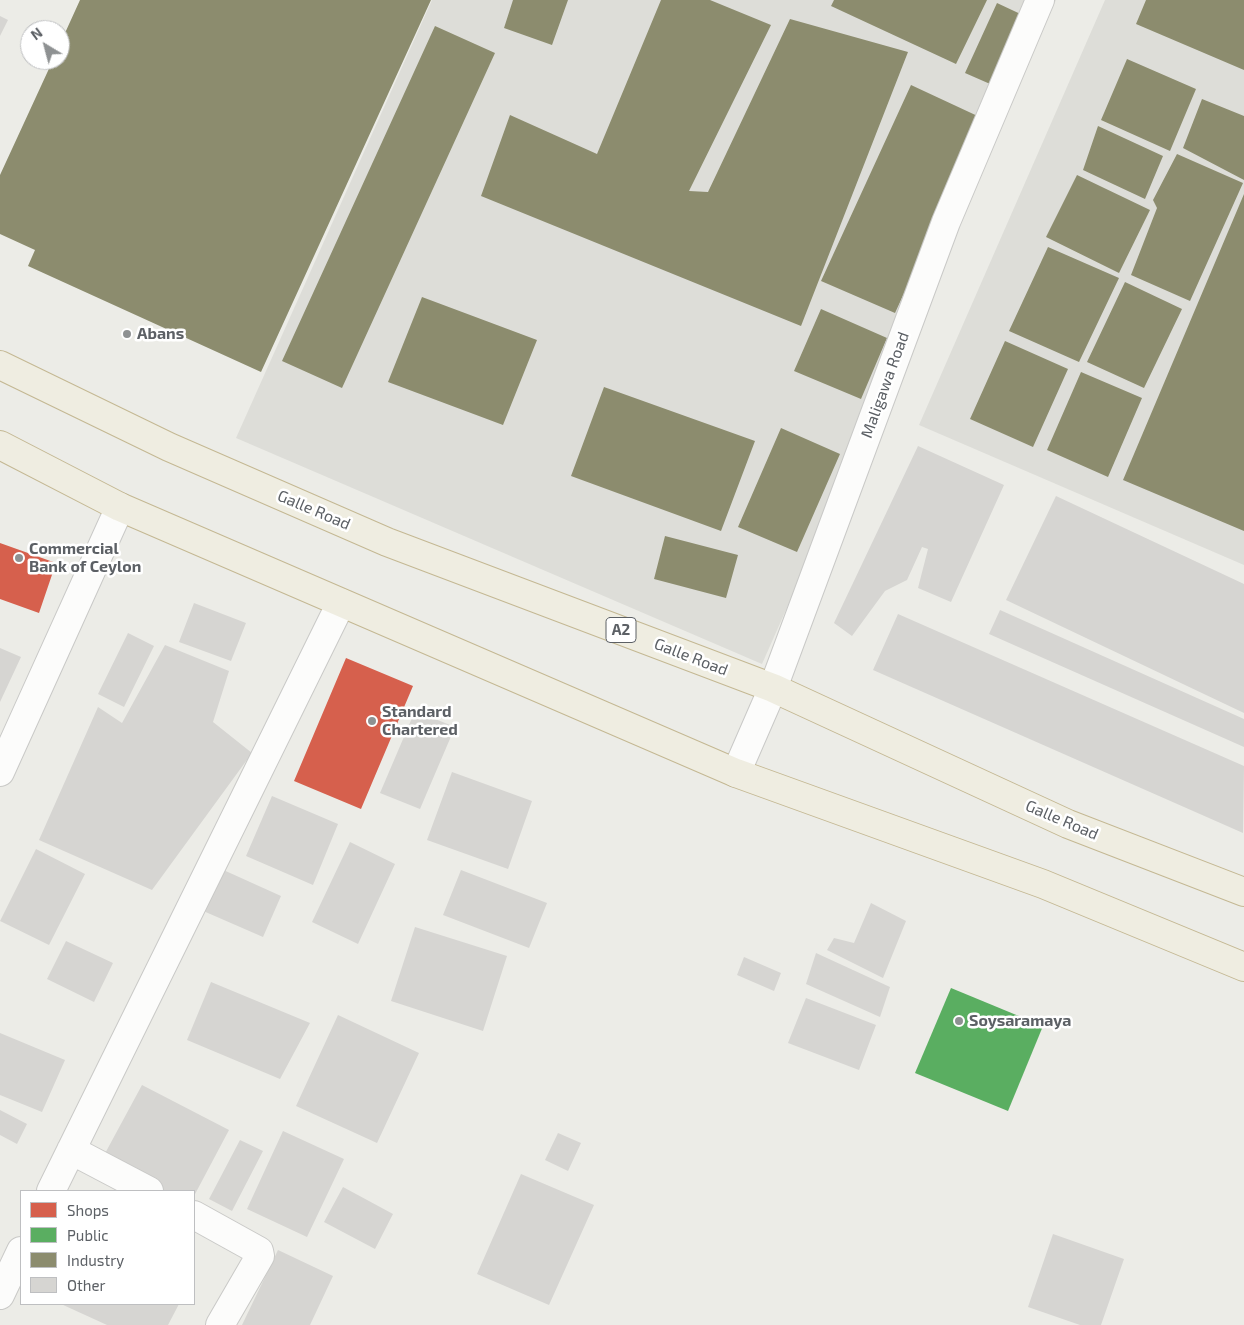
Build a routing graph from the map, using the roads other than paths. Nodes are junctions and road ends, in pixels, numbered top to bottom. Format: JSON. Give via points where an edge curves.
{"nodes":[{"id":1,"x":1040,"y":0,"type":"edge"},
{"id":2,"x":0,"y":365,"type":"edge"},
{"id":3,"x":0,"y":445,"type":"edge"},
{"id":4,"x":120,"y":506,"type":"junction"},
{"id":5,"x":340,"y":603,"type":"junction"},
{"id":6,"x":773,"y":688,"type":"junction"},
{"id":7,"x":0,"y":772,"type":"edge"},
{"id":8,"x":736,"y":773,"type":"junction"},
{"id":9,"x":1244,"y":892,"type":"edge"},
{"id":10,"x":1244,"y":967,"type":"edge"},
{"id":11,"x":71,"y":1150,"type":"junction"},
{"id":12,"x":51,"y":1190,"type":"edge"},
{"id":13,"x":147,"y":1190,"type":"edge"},
{"id":14,"x":195,"y":1216,"type":"edge"},
{"id":15,"x":20,"y":1253,"type":"edge"},
{"id":16,"x":0,"y":1295,"type":"edge"},
{"id":17,"x":220,"y":1325,"type":"edge"}],
"edges":[{"from":1,"to":6,"type":"street","name":"Maligawa Road","via":[[946,222]]},
{"from":2,"to":6,"type":"highway","name":"Galle Road","number":"A2","via":[[169,447],[387,542]]},
{"from":3,"to":4,"type":"highway"},
{"from":4,"to":5,"type":"highway"},
{"from":4,"to":7,"type":"street"},
{"from":5,"to":8,"type":"highway"},
{"from":5,"to":11,"type":"street"},
{"from":6,"to":8,"type":"street","name":"Maligawa Road"},
{"from":6,"to":9,"type":"highway","name":"Galle Road","number":"A2","via":[[1068,824]]},
{"from":8,"to":10,"type":"highway","via":[[1043,884]]},
{"from":11,"to":12,"type":"street"},
{"from":11,"to":13,"type":"street"},
{"from":14,"to":17,"type":"street","via":[[259,1251],[260,1256]]},
{"from":15,"to":16,"type":"street"}]}
